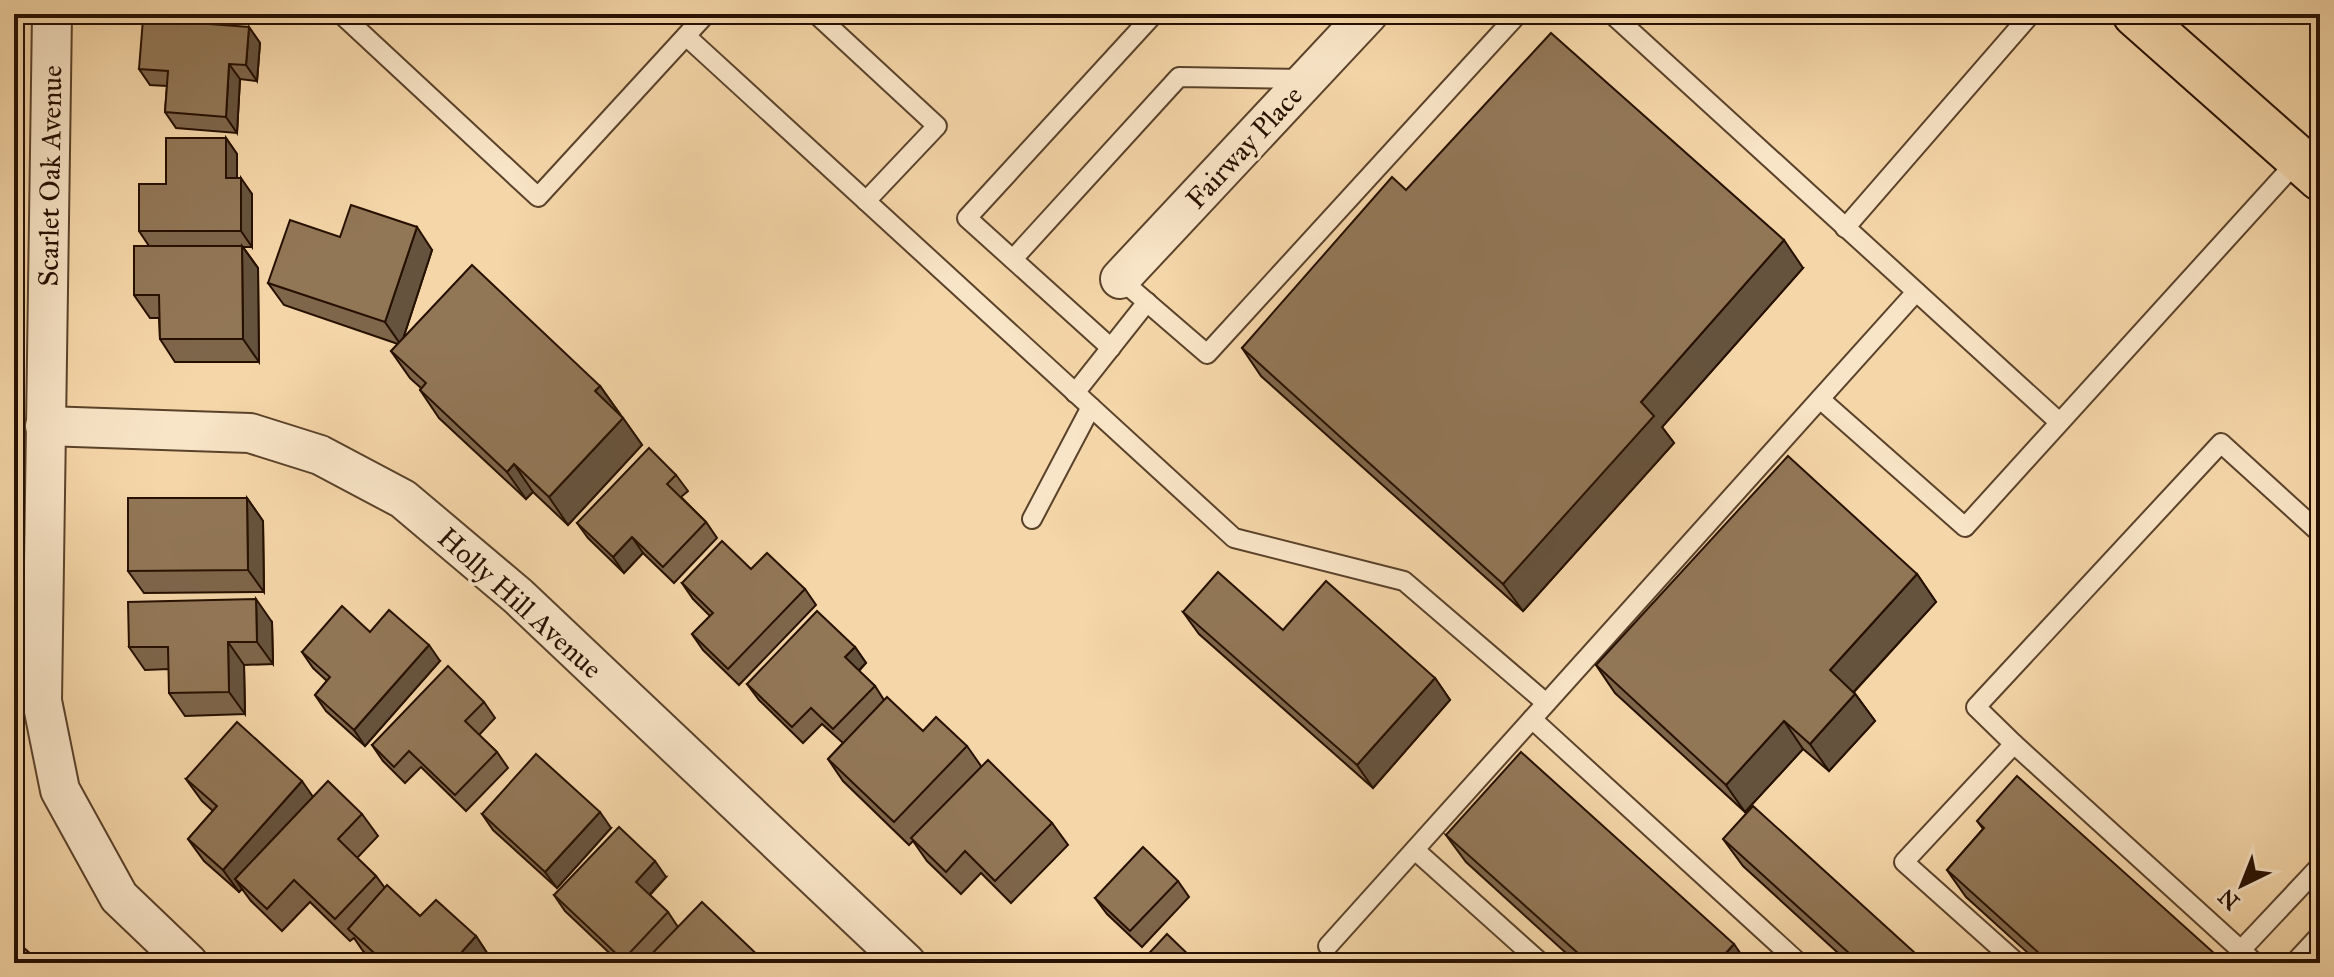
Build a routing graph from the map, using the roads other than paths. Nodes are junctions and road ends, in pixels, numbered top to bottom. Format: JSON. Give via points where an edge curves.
{"nodes":[{"id":1,"x":52,"y":14,"type":"edge"},
{"id":2,"x":341,"y":14,"type":"edge"},
{"id":3,"x":706,"y":14,"type":"edge"},
{"id":4,"x":816,"y":14,"type":"edge"},
{"id":5,"x":1154,"y":14,"type":"edge"},
{"id":6,"x":1368,"y":14,"type":"edge"},
{"id":7,"x":1518,"y":14,"type":"edge"},
{"id":8,"x":1612,"y":14,"type":"edge"},
{"id":9,"x":2031,"y":14,"type":"edge"},
{"id":10,"x":2158,"y":21,"type":"edge"},
{"id":11,"x":686,"y":36,"type":"junction"},
{"id":12,"x":1307,"y":79,"type":"junction"},
{"id":13,"x":2310,"y":169,"type":"edge"},
{"id":14,"x":866,"y":201,"type":"junction"},
{"id":15,"x":1845,"y":228,"type":"junction"},
{"id":16,"x":1013,"y":259,"type":"junction"},
{"id":17,"x":1133,"y":290,"type":"junction"},
{"id":18,"x":1916,"y":292,"type":"junction"},
{"id":19,"x":1111,"y":348,"type":"junction"},
{"id":20,"x":1075,"y":393,"type":"junction"},
{"id":21,"x":1820,"y":399,"type":"junction"},
{"id":22,"x":1091,"y":407,"type":"junction"},
{"id":23,"x":2058,"y":421,"type":"junction"},
{"id":24,"x":45,"y":426,"type":"junction"},
{"id":25,"x":1032,"y":519,"type":"dead end"},
{"id":26,"x":2320,"y":533,"type":"edge"},
{"id":27,"x":1546,"y":703,"type":"junction"},
{"id":28,"x":1532,"y":719,"type":"junction"},
{"id":29,"x":2014,"y":744,"type":"junction"},
{"id":30,"x":1415,"y":850,"type":"junction"},
{"id":31,"x":2320,"y":866,"type":"edge"},
{"id":32,"x":2320,"y":935,"type":"edge"},
{"id":33,"x":1328,"y":946,"type":"dead end"},
{"id":34,"x":2248,"y":957,"type":"edge"},
{"id":35,"x":188,"y":963,"type":"edge"},
{"id":36,"x":906,"y":963,"type":"edge"},
{"id":37,"x":1541,"y":963,"type":"edge"},
{"id":38,"x":1799,"y":963,"type":"edge"},
{"id":39,"x":2017,"y":963,"type":"edge"},
{"id":40,"x":2294,"y":963,"type":"edge"}],
"edges":[{"from":1,"to":24,"type":"street","name":"Scarlet Oak Avenue"},
{"from":2,"to":11,"type":"lane","via":[[538,197]]},
{"from":3,"to":11,"type":"lane"},
{"from":4,"to":14,"type":"lane","via":[[937,126]]},
{"from":5,"to":16,"type":"lane","via":[[967,218]]},
{"from":6,"to":12,"type":"street","name":"Fairway Place"},
{"from":7,"to":17,"type":"lane","via":[[1207,354]]},
{"from":8,"to":15,"type":"lane"},
{"from":9,"to":15,"type":"lane"},
{"from":10,"to":13,"type":"main road"},
{"from":11,"to":14,"type":"lane"},
{"from":12,"to":16,"type":"lane","via":[[1179,77]]},
{"from":12,"to":17,"type":"street","name":"Fairway Place"},
{"from":13,"to":23,"type":"lane"},
{"from":14,"to":20,"type":"lane"},
{"from":15,"to":18,"type":"lane"},
{"from":16,"to":19,"type":"lane"},
{"from":17,"to":19,"type":"lane"},
{"from":18,"to":21,"type":"lane"},
{"from":18,"to":23,"type":"lane"},
{"from":19,"to":20,"type":"lane"},
{"from":20,"to":22,"type":"lane"},
{"from":21,"to":23,"type":"lane","via":[[1965,527]]},
{"from":21,"to":27,"type":"lane"},
{"from":22,"to":25,"type":"lane"},
{"from":22,"to":27,"type":"lane","via":[[1234,538],[1404,581]]},
{"from":24,"to":35,"type":"street","name":"Scarlet Oak Avenue","via":[[42,701],[60,790],[119,897]]},
{"from":24,"to":36,"type":"street","name":"Holly Hill Avenue","via":[[250,433],[320,455],[403,499],[518,596]]},
{"from":26,"to":29,"type":"lane","via":[[2221,443],[1976,707]]},
{"from":27,"to":28,"type":"lane"},
{"from":28,"to":30,"type":"lane"},
{"from":28,"to":38,"type":"lane"},
{"from":29,"to":34,"type":"lane"},
{"from":29,"to":39,"type":"lane","via":[[1904,862]]},
{"from":30,"to":33,"type":"lane"},
{"from":30,"to":37,"type":"lane"},
{"from":31,"to":34,"type":"lane"},
{"from":32,"to":40,"type":"lane"}]}
